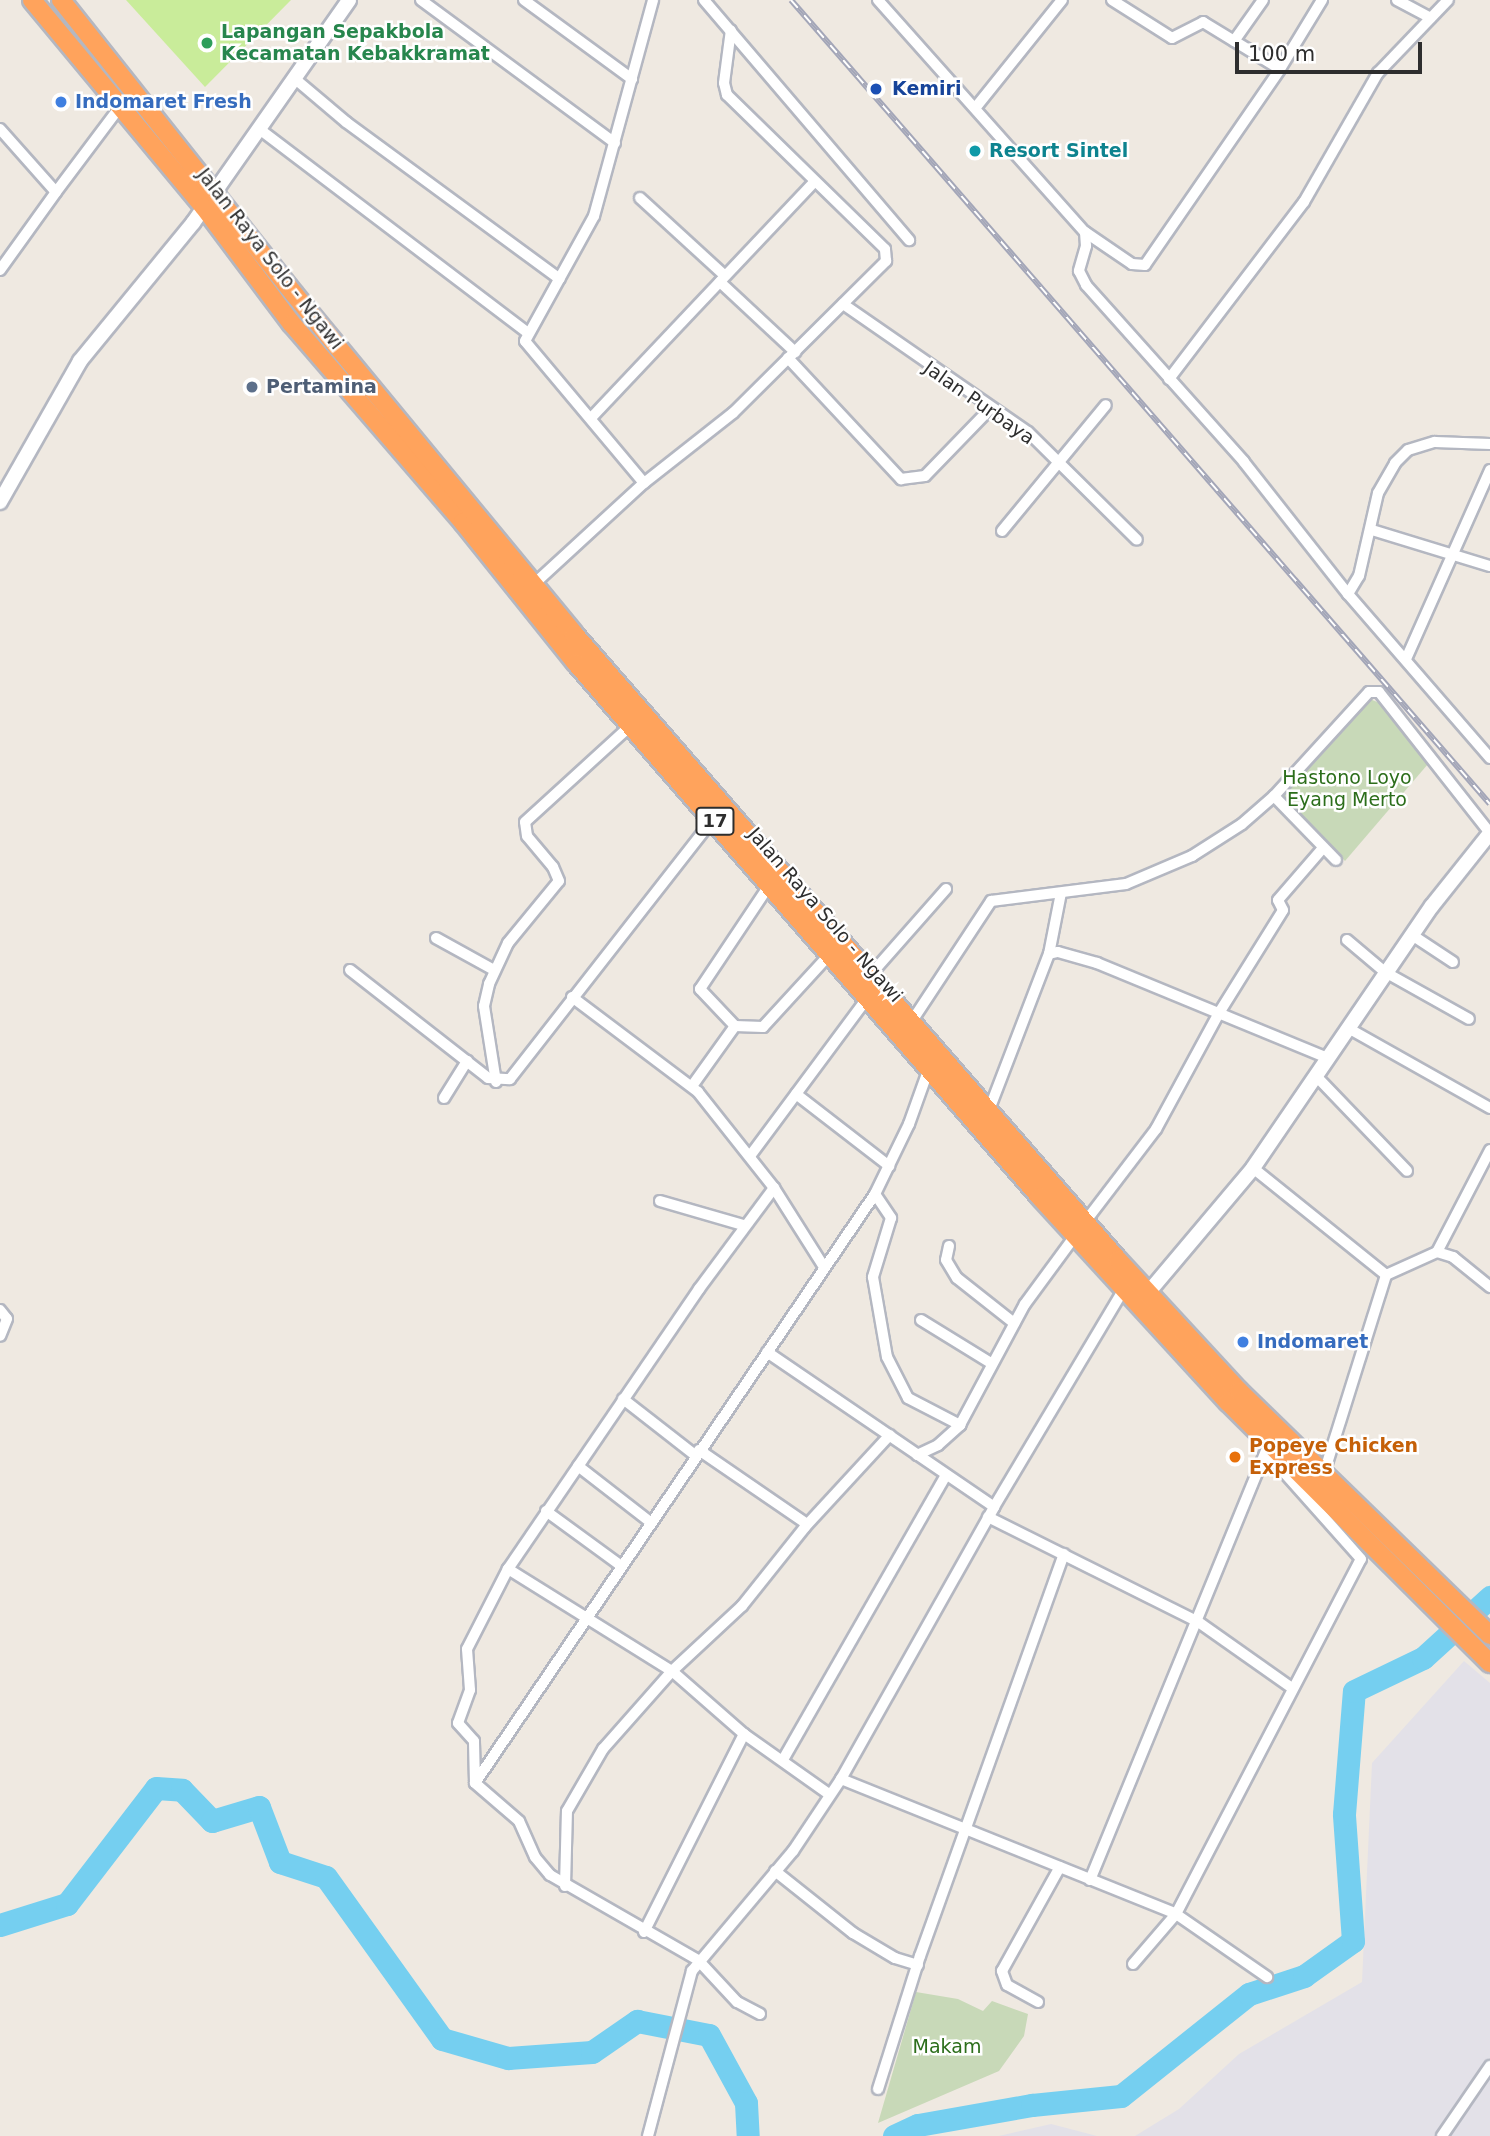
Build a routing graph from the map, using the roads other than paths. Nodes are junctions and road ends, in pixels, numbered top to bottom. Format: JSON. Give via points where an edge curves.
{"nodes":[{"id":1,"x":32,"y":0,"type":"edge"},
{"id":2,"x":61,"y":0,"type":"edge"},
{"id":3,"x":349,"y":0,"type":"edge"},
{"id":4,"x":421,"y":0,"type":"edge"},
{"id":5,"x":524,"y":0,"type":"edge"},
{"id":6,"x":653,"y":0,"type":"edge"},
{"id":7,"x":704,"y":0,"type":"edge"},
{"id":8,"x":878,"y":0,"type":"edge"},
{"id":9,"x":1062,"y":0,"type":"edge"},
{"id":10,"x":1112,"y":0,"type":"edge"},
{"id":11,"x":1263,"y":0,"type":"edge"},
{"id":12,"x":1322,"y":0,"type":"edge"},
{"id":13,"x":1397,"y":0,"type":"edge"},
{"id":14,"x":1448,"y":0,"type":"edge"},
{"id":15,"x":1431,"y":18,"type":"junction"},
{"id":16,"x":731,"y":30,"type":"junction"},
{"id":17,"x":1234,"y":41,"type":"junction"},
{"id":18,"x":1280,"y":69,"type":"junction"},
{"id":19,"x":294,"y":78,"type":"junction"},
{"id":20,"x":632,"y":79,"type":"junction"},
{"id":21,"x":976,"y":107,"type":"junction"},
{"id":22,"x":119,"y":108,"type":"junction"},
{"id":23,"x":258,"y":128,"type":"junction"},
{"id":24,"x":0,"y":129,"type":"edge"},
{"id":25,"x":615,"y":143,"type":"junction"},
{"id":26,"x":814,"y":181,"type":"junction"},
{"id":27,"x":215,"y":190,"type":"junction"},
{"id":28,"x":56,"y":192,"type":"junction"},
{"id":29,"x":640,"y":198,"type":"dead end"},
{"id":30,"x":204,"y":207,"type":"junction"},
{"id":31,"x":1085,"y":232,"type":"junction"},
{"id":32,"x":909,"y":240,"type":"dead end"},
{"id":33,"x":0,"y":270,"type":"edge"},
{"id":34,"x":560,"y":279,"type":"junction"},
{"id":35,"x":722,"y":279,"type":"junction"},
{"id":36,"x":843,"y":304,"type":"junction"},
{"id":37,"x":527,"y":333,"type":"junction"},
{"id":38,"x":792,"y":355,"type":"junction"},
{"id":39,"x":1170,"y":379,"type":"junction"},
{"id":40,"x":1107,"y":405,"type":"dead end"},
{"id":41,"x":991,"y":408,"type":"junction"},
{"id":42,"x":592,"y":417,"type":"junction"},
{"id":43,"x":1490,"y":444,"type":"edge"},
{"id":44,"x":1057,"y":462,"type":"junction"},
{"id":45,"x":1490,"y":470,"type":"edge"},
{"id":46,"x":644,"y":483,"type":"junction"},
{"id":47,"x":0,"y":502,"type":"edge"},
{"id":48,"x":1372,"y":530,"type":"junction"},
{"id":49,"x":1002,"y":531,"type":"dead end"},
{"id":50,"x":1138,"y":540,"type":"dead end"},
{"id":51,"x":1454,"y":554,"type":"junction"},
{"id":52,"x":1490,"y":566,"type":"edge"},
{"id":53,"x":534,"y":584,"type":"junction"},
{"id":54,"x":1348,"y":594,"type":"junction"},
{"id":55,"x":1406,"y":659,"type":"junction"},
{"id":56,"x":630,"y":726,"type":"junction"},
{"id":57,"x":1490,"y":758,"type":"edge"},
{"id":58,"x":1274,"y":796,"type":"junction"},
{"id":59,"x":713,"y":819,"type":"junction"},
{"id":60,"x":1490,"y":833,"type":"edge"},
{"id":61,"x":1323,"y":848,"type":"junction"},
{"id":62,"x":1336,"y":860,"type":"dead end"},
{"id":63,"x":770,"y":884,"type":"junction"},
{"id":64,"x":946,"y":889,"type":"dead end"},
{"id":65,"x":1061,"y":893,"type":"junction"},
{"id":66,"x":1412,"y":934,"type":"junction"},
{"id":67,"x":436,"y":938,"type":"dead end"},
{"id":68,"x":1347,"y":940,"type":"dead end"},
{"id":69,"x":830,"y":954,"type":"junction"},
{"id":70,"x":1049,"y":954,"type":"junction"},
{"id":71,"x":1453,"y":962,"type":"dead end"},
{"id":72,"x":350,"y":970,"type":"dead end"},
{"id":73,"x":494,"y":970,"type":"junction"},
{"id":74,"x":1385,"y":972,"type":"junction"},
{"id":75,"x":872,"y":973,"type":"junction"},
{"id":76,"x":572,"y":997,"type":"junction"},
{"id":77,"x":868,"y":997,"type":"junction"},
{"id":78,"x":1219,"y":1013,"type":"junction"},
{"id":79,"x":1469,"y":1019,"type":"dead end"},
{"id":80,"x":912,"y":1021,"type":"junction"},
{"id":81,"x":736,"y":1026,"type":"junction"},
{"id":82,"x":1348,"y":1027,"type":"junction"},
{"id":83,"x":1328,"y":1058,"type":"junction"},
{"id":84,"x":467,"y":1061,"type":"junction"},
{"id":85,"x":929,"y":1068,"type":"junction"},
{"id":86,"x":1317,"y":1077,"type":"junction"},
{"id":87,"x":496,"y":1082,"type":"junction"},
{"id":88,"x":692,"y":1086,"type":"junction"},
{"id":89,"x":796,"y":1094,"type":"junction"},
{"id":90,"x":444,"y":1098,"type":"dead end"},
{"id":91,"x":1490,"y":1108,"type":"edge"},
{"id":92,"x":989,"y":1110,"type":"junction"},
{"id":93,"x":1490,"y":1150,"type":"edge"},
{"id":94,"x":750,"y":1156,"type":"junction"},
{"id":95,"x":889,"y":1166,"type":"junction"},
{"id":96,"x":1253,"y":1168,"type":"junction"},
{"id":97,"x":1408,"y":1171,"type":"dead end"},
{"id":98,"x":774,"y":1188,"type":"junction"},
{"id":99,"x":875,"y":1194,"type":"junction"},
{"id":100,"x":660,"y":1201,"type":"dead end"},
{"id":101,"x":743,"y":1225,"type":"junction"},
{"id":102,"x":1080,"y":1229,"type":"junction"},
{"id":103,"x":949,"y":1246,"type":"dead end"},
{"id":104,"x":1437,"y":1252,"type":"junction"},
{"id":105,"x":824,"y":1267,"type":"junction"},
{"id":106,"x":1386,"y":1275,"type":"junction"},
{"id":107,"x":1128,"y":1282,"type":"junction"},
{"id":108,"x":1490,"y":1287,"type":"edge"},
{"id":109,"x":1143,"y":1299,"type":"junction"},
{"id":110,"x":0,"y":1310,"type":"edge"},
{"id":111,"x":921,"y":1320,"type":"dead end"},
{"id":112,"x":1014,"y":1322,"type":"junction"},
{"id":113,"x":0,"y":1336,"type":"edge"},
{"id":114,"x":767,"y":1352,"type":"junction"},
{"id":115,"x":991,"y":1363,"type":"junction"},
{"id":116,"x":623,"y":1399,"type":"junction"},
{"id":117,"x":960,"y":1425,"type":"junction"},
{"id":118,"x":890,"y":1435,"type":"junction"},
{"id":119,"x":1268,"y":1448,"type":"junction"},
{"id":120,"x":697,"y":1453,"type":"junction"},
{"id":121,"x":916,"y":1455,"type":"junction"},
{"id":122,"x":578,"y":1466,"type":"junction"},
{"id":123,"x":1324,"y":1473,"type":"junction"},
{"id":124,"x":946,"y":1475,"type":"junction"},
{"id":125,"x":993,"y":1507,"type":"junction"},
{"id":126,"x":546,"y":1511,"type":"junction"},
{"id":127,"x":988,"y":1517,"type":"junction"},
{"id":128,"x":649,"y":1521,"type":"junction"},
{"id":129,"x":807,"y":1524,"type":"junction"},
{"id":130,"x":1065,"y":1554,"type":"junction"},
{"id":131,"x":620,"y":1565,"type":"junction"},
{"id":132,"x":508,"y":1569,"type":"junction"},
{"id":133,"x":586,"y":1614,"type":"junction"},
{"id":134,"x":1198,"y":1621,"type":"junction"},
{"id":135,"x":1490,"y":1635,"type":"edge"},
{"id":136,"x":1484,"y":1658,"type":"edge"},
{"id":137,"x":672,"y":1671,"type":"junction"},
{"id":138,"x":1292,"y":1688,"type":"junction"},
{"id":139,"x":744,"y":1734,"type":"junction"},
{"id":140,"x":784,"y":1758,"type":"junction"},
{"id":141,"x":841,"y":1779,"type":"junction"},
{"id":142,"x":475,"y":1783,"type":"junction"},
{"id":143,"x":830,"y":1795,"type":"junction"},
{"id":144,"x":967,"y":1830,"type":"junction"},
{"id":145,"x":1060,"y":1867,"type":"junction"},
{"id":146,"x":775,"y":1871,"type":"junction"},
{"id":147,"x":1090,"y":1880,"type":"junction"},
{"id":148,"x":565,"y":1886,"type":"junction"},
{"id":149,"x":1175,"y":1914,"type":"junction"},
{"id":150,"x":644,"y":1932,"type":"junction"},
{"id":151,"x":698,"y":1960,"type":"junction"},
{"id":152,"x":1133,"y":1964,"type":"dead end"},
{"id":153,"x":918,"y":1965,"type":"junction"},
{"id":154,"x":1267,"y":1977,"type":"dead end"},
{"id":155,"x":1038,"y":2002,"type":"dead end"},
{"id":156,"x":760,"y":2014,"type":"dead end"},
{"id":157,"x":1490,"y":2066,"type":"edge"},
{"id":158,"x":878,"y":2089,"type":"dead end"},
{"id":159,"x":648,"y":2136,"type":"edge"},
{"id":160,"x":1442,"y":2136,"type":"edge"}],
"edges":[{"from":1,"to":22,"type":"highway","name":"Jalan Raya Solo - Ngawi","number":"17"},
{"from":2,"to":27,"type":"highway","name":"Jalan Raya Solo - Ngawi","number":"17"},
{"from":3,"to":19,"type":"street"},
{"from":4,"to":25,"type":"street"},
{"from":5,"to":20,"type":"street"},
{"from":6,"to":20,"type":"street"},
{"from":7,"to":16,"type":"street"},
{"from":8,"to":21,"type":"street"},
{"from":9,"to":21,"type":"street"},
{"from":10,"to":17,"type":"street","via":[[1172,38],[1198,21]]},
{"from":11,"to":17,"type":"street"},
{"from":12,"to":18,"type":"street"},
{"from":13,"to":15,"type":"street"},
{"from":14,"to":15,"type":"street"},
{"from":15,"to":39,"type":"street","via":[[1361,96],[1304,202]]},
{"from":16,"to":26,"type":"street","via":[[724,83],[727,95]]},
{"from":16,"to":32,"type":"street"},
{"from":17,"to":18,"type":"street"},
{"from":18,"to":31,"type":"street","via":[[1146,265],[1132,264]]},
{"from":19,"to":23,"type":"street"},
{"from":19,"to":34,"type":"street","via":[[346,122]]},
{"from":20,"to":25,"type":"street"},
{"from":21,"to":31,"type":"street"},
{"from":22,"to":28,"type":"street"},
{"from":22,"to":30,"type":"highway","name":"Jalan Raya Solo - Ngawi","number":"17"},
{"from":23,"to":27,"type":"street"},
{"from":23,"to":37,"type":"street"},
{"from":24,"to":28,"type":"street"},
{"from":25,"to":34,"type":"street","via":[[594,216]]},
{"from":26,"to":35,"type":"street"},
{"from":26,"to":36,"type":"street","via":[[887,253],[884,264]]},
{"from":27,"to":30,"type":"street"},
{"from":27,"to":53,"type":"highway","name":"Jalan Raya Solo - Ngawi","number":"17","via":[[294,294]]},
{"from":28,"to":33,"type":"street"},
{"from":29,"to":35,"type":"street"},
{"from":30,"to":47,"type":"street","via":[[80,361]]},
{"from":30,"to":56,"type":"highway","name":"Jalan Raya Solo - Ngawi","number":"17","via":[[306,341],[455,512]]},
{"from":31,"to":39,"type":"street","via":[[1082,281]]},
{"from":34,"to":37,"type":"street"},
{"from":35,"to":38,"type":"street"},
{"from":35,"to":42,"type":"street"},
{"from":36,"to":38,"type":"street"},
{"from":36,"to":41,"type":"street","name":"Jalan Purbaya"},
{"from":37,"to":42,"type":"street","via":[[527,347]]},
{"from":38,"to":41,"type":"street","via":[[901,479],[925,476]]},
{"from":38,"to":46,"type":"street","via":[[733,412]]},
{"from":39,"to":54,"type":"street","via":[[1244,462]]},
{"from":40,"to":44,"type":"street"},
{"from":41,"to":44,"type":"street","name":"Jalan Purbaya","via":[[1028,432]]},
{"from":42,"to":46,"type":"street"},
{"from":43,"to":48,"type":"street","via":[[1452,441],[1408,450],[1381,485]]},
{"from":44,"to":49,"type":"street"},
{"from":44,"to":50,"type":"street","name":"Jalan Purbaya"},
{"from":45,"to":51,"type":"street"},
{"from":46,"to":53,"type":"street"},
{"from":48,"to":51,"type":"street"},
{"from":48,"to":54,"type":"street","via":[[1359,576]]},
{"from":51,"to":52,"type":"street"},
{"from":51,"to":55,"type":"street"},
{"from":53,"to":75,"type":"highway","name":"Jalan Raya Solo - Ngawi","number":"17"},
{"from":54,"to":55,"type":"street"},
{"from":55,"to":57,"type":"street"},
{"from":56,"to":59,"type":"highway","name":"Jalan Raya Solo - Ngawi","number":"17"},
{"from":56,"to":73,"type":"street","via":[[525,822],[527,836],[554,867],[559,881],[522,923]]},
{"from":58,"to":60,"type":"street","via":[[1336,724],[1374,691]]},
{"from":58,"to":61,"type":"street"},
{"from":58,"to":65,"type":"street","via":[[1242,824],[1172,866],[1126,884]]},
{"from":59,"to":63,"type":"highway","name":"Jalan Raya Solo - Ngawi","number":"17"},
{"from":59,"to":76,"type":"street"},
{"from":60,"to":66,"type":"street"},
{"from":61,"to":62,"type":"street"},
{"from":61,"to":78,"type":"street","via":[[1278,900],[1283,910]]},
{"from":63,"to":69,"type":"highway","name":"Jalan Raya Solo - Ngawi","number":"17"},
{"from":63,"to":81,"type":"street","via":[[700,989]]},
{"from":64,"to":75,"type":"street"},
{"from":65,"to":70,"type":"street"},
{"from":65,"to":80,"type":"street","via":[[991,901]]},
{"from":66,"to":71,"type":"street"},
{"from":66,"to":74,"type":"street"},
{"from":67,"to":73,"type":"street"},
{"from":68,"to":74,"type":"street"},
{"from":69,"to":77,"type":"highway","name":"Jalan Raya Solo - Ngawi","number":"17"},
{"from":69,"to":81,"type":"street","via":[[763,1027]]},
{"from":70,"to":78,"type":"street","via":[[1070,953]]},
{"from":70,"to":92,"type":"street"},
{"from":72,"to":84,"type":"street"},
{"from":73,"to":87,"type":"street","via":[[484,1006]]},
{"from":74,"to":79,"type":"street"},
{"from":74,"to":82,"type":"street"},
{"from":75,"to":80,"type":"highway","name":"Jalan Raya Solo - Ngawi","number":"17"},
{"from":76,"to":87,"type":"street","via":[[517,1072]]},
{"from":76,"to":88,"type":"street"},
{"from":77,"to":85,"type":"highway","name":"Jalan Raya Solo - Ngawi","number":"17"},
{"from":77,"to":89,"type":"street"},
{"from":78,"to":83,"type":"street"},
{"from":78,"to":102,"type":"street","via":[[1156,1129]]},
{"from":80,"to":92,"type":"highway","name":"Jalan Raya Solo - Ngawi","number":"17"},
{"from":81,"to":88,"type":"street"},
{"from":82,"to":83,"type":"street"},
{"from":82,"to":91,"type":"street"},
{"from":83,"to":86,"type":"street"},
{"from":84,"to":87,"type":"street"},
{"from":84,"to":90,"type":"street"},
{"from":85,"to":95,"type":"street"},
{"from":85,"to":102,"type":"highway","name":"Jalan Raya Solo - Ngawi","number":"17"},
{"from":86,"to":96,"type":"street"},
{"from":86,"to":97,"type":"street"},
{"from":88,"to":94,"type":"street"},
{"from":89,"to":94,"type":"street"},
{"from":89,"to":95,"type":"street"},
{"from":92,"to":102,"type":"highway","name":"Jalan Raya Solo - Ngawi","number":"17"},
{"from":93,"to":104,"type":"street"},
{"from":94,"to":98,"type":"street"},
{"from":95,"to":99,"type":"street"},
{"from":96,"to":106,"type":"street"},
{"from":96,"to":109,"type":"street"},
{"from":98,"to":101,"type":"street"},
{"from":98,"to":105,"type":"street"},
{"from":99,"to":105,"type":"street"},
{"from":99,"to":117,"type":"street","via":[[891,1218],[873,1277],[887,1357],[908,1398]]},
{"from":100,"to":101,"type":"street"},
{"from":101,"to":116,"type":"street"},
{"from":102,"to":107,"type":"highway","name":"Jalan Raya Solo - Ngawi","number":"17"},
{"from":102,"to":112,"type":"street"},
{"from":103,"to":112,"type":"street","via":[[946,1260],[957,1278]]},
{"from":104,"to":106,"type":"street"},
{"from":104,"to":108,"type":"street","via":[[1452,1257]]},
{"from":105,"to":114,"type":"street"},
{"from":106,"to":123,"type":"street"},
{"from":107,"to":109,"type":"highway","name":"Jalan Raya Solo - Ngawi","number":"17"},
{"from":107,"to":125,"type":"street"},
{"from":109,"to":119,"type":"highway","name":"Jalan Raya Solo - Ngawi","number":"17"},
{"from":109,"to":123,"type":"highway","name":"Jalan Raya Solo - Ngawi","number":"17"},
{"from":110,"to":113,"type":"street","via":[[7,1319]]},
{"from":111,"to":115,"type":"street"},
{"from":112,"to":115,"type":"street"},
{"from":114,"to":118,"type":"street"},
{"from":114,"to":120,"type":"street"},
{"from":115,"to":117,"type":"street"},
{"from":116,"to":120,"type":"street"},
{"from":116,"to":122,"type":"street"},
{"from":117,"to":121,"type":"street","via":[[938,1445]]},
{"from":118,"to":121,"type":"street"},
{"from":118,"to":129,"type":"street"},
{"from":119,"to":134,"type":"street"},
{"from":119,"to":136,"type":"highway","name":"Jalan Raya Solo - Ngawi","number":"17"},
{"from":119,"to":138,"type":"street","via":[[1361,1558]]},
{"from":120,"to":128,"type":"street"},
{"from":120,"to":129,"type":"street"},
{"from":121,"to":124,"type":"street"},
{"from":122,"to":126,"type":"street"},
{"from":122,"to":128,"type":"street"},
{"from":123,"to":135,"type":"highway","name":"Jalan Raya Solo - Ngawi","number":"17"},
{"from":124,"to":125,"type":"street"},
{"from":124,"to":140,"type":"street"},
{"from":125,"to":127,"type":"street"},
{"from":126,"to":131,"type":"street"},
{"from":126,"to":132,"type":"street"},
{"from":127,"to":130,"type":"street"},
{"from":127,"to":141,"type":"street"},
{"from":128,"to":131,"type":"street"},
{"from":129,"to":137,"type":"street","via":[[742,1606]]},
{"from":130,"to":134,"type":"street"},
{"from":130,"to":144,"type":"street"},
{"from":131,"to":133,"type":"street"},
{"from":132,"to":133,"type":"street"},
{"from":132,"to":142,"type":"street","via":[[465,1653],[470,1690],[458,1723],[474,1741]]},
{"from":133,"to":137,"type":"street"},
{"from":133,"to":142,"type":"street"},
{"from":134,"to":138,"type":"street"},
{"from":134,"to":147,"type":"street"},
{"from":137,"to":139,"type":"street"},
{"from":137,"to":148,"type":"street","via":[[603,1749],[570,1802]]},
{"from":138,"to":149,"type":"street"},
{"from":139,"to":140,"type":"street"},
{"from":139,"to":150,"type":"street"},
{"from":140,"to":143,"type":"street"},
{"from":141,"to":143,"type":"street"},
{"from":141,"to":144,"type":"street"},
{"from":142,"to":148,"type":"street","via":[[519,1821],[540,1866]]},
{"from":143,"to":146,"type":"street"},
{"from":144,"to":145,"type":"street"},
{"from":144,"to":153,"type":"street"},
{"from":145,"to":147,"type":"street"},
{"from":145,"to":155,"type":"street","via":[[1002,1971],[1007,1985]]},
{"from":146,"to":151,"type":"street"},
{"from":146,"to":153,"type":"street","via":[[853,1933],[895,1958]]},
{"from":147,"to":149,"type":"street"},
{"from":148,"to":150,"type":"street"},
{"from":149,"to":152,"type":"street"},
{"from":149,"to":154,"type":"street"},
{"from":150,"to":151,"type":"street"},
{"from":151,"to":156,"type":"street","via":[[737,2001]]},
{"from":151,"to":159,"type":"street","via":[[687,1980]]},
{"from":153,"to":158,"type":"street"},
{"from":157,"to":160,"type":"street"}]}
